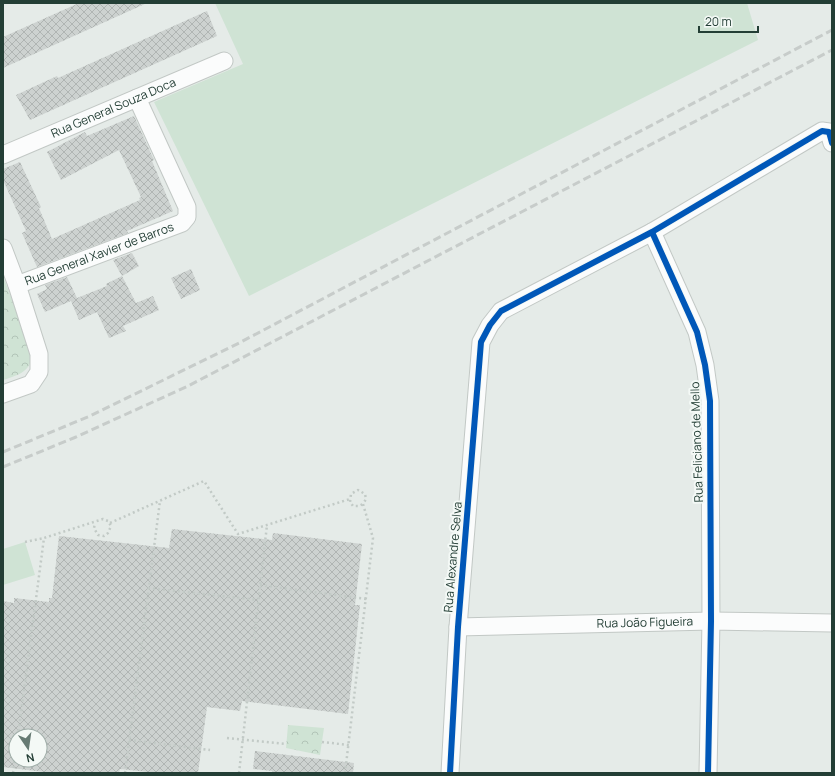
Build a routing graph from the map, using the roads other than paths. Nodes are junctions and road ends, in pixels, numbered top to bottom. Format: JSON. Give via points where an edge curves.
{"nodes":[{"id":1,"x":224,"y":61,"type":"dead end"},
{"id":2,"x":138,"y":98,"type":"junction"},
{"id":3,"x":831,"y":137,"type":"edge"},
{"id":4,"x":3,"y":155,"type":"edge"},
{"id":5,"x":652,"y":232,"type":"junction"},
{"id":6,"x":3,"y":248,"type":"edge"},
{"id":7,"x":17,"y":285,"type":"junction"},
{"id":8,"x":3,"y":394,"type":"edge"},
{"id":9,"x":711,"y":621,"type":"junction"},
{"id":10,"x":832,"y":623,"type":"edge"},
{"id":11,"x":458,"y":627,"type":"junction"},
{"id":12,"x":450,"y":773,"type":"edge"},
{"id":13,"x":708,"y":773,"type":"edge"}],
"edges":[{"from":1,"to":2,"type":"street","name":"Rua General Souza Doca"},
{"from":2,"to":4,"type":"street","name":"Rua General Souza Doca"},
{"from":2,"to":7,"type":"street","name":"Rua General Xavier de Barros","via":[[187,207],[188,216],[182,223]]},
{"from":3,"to":5,"type":"street","via":[[822,131]]},
{"from":5,"to":9,"type":"street","name":"Rua Feliciano de Mello","via":[[697,332],[705,365],[710,401]]},
{"from":5,"to":11,"type":"street","name":"Rua Alexandre Selva","via":[[501,311],[481,342]]},
{"from":6,"to":7,"type":"street"},
{"from":7,"to":8,"type":"street","via":[[39,354],[39,372],[31,384]]},
{"from":9,"to":10,"type":"street","name":"Rua João Figueira"},
{"from":9,"to":11,"type":"street","name":"Rua João Figueira"},
{"from":9,"to":13,"type":"street","name":"Rua Feliciano de Mello"},
{"from":11,"to":12,"type":"street","name":"Rua Alexandre Selva"}]}
